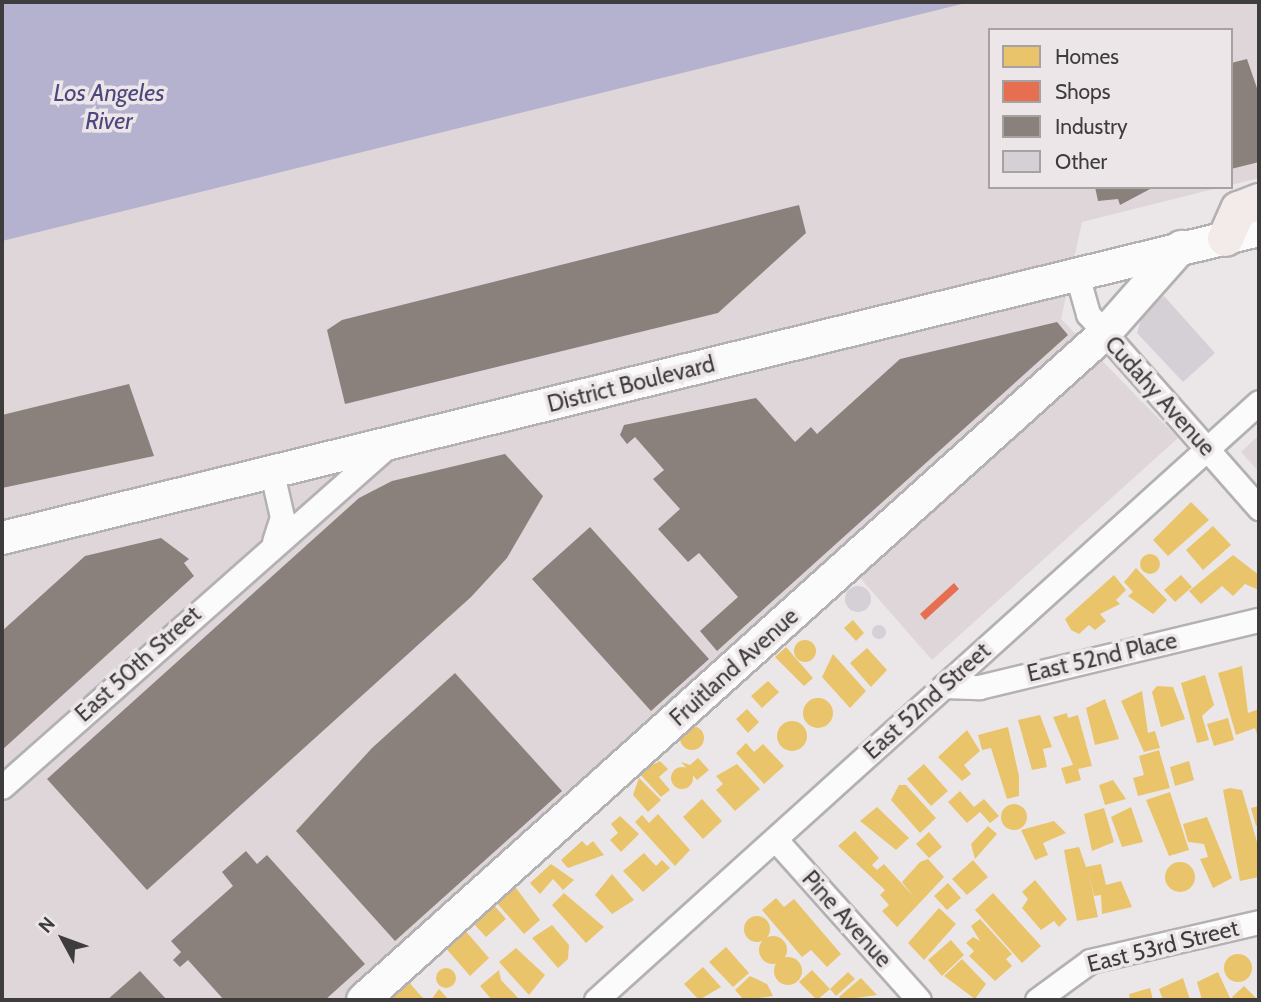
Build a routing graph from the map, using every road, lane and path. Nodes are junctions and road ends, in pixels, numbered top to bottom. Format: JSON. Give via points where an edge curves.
{"nodes":[{"id":1,"x":1259,"y":201,"type":"edge"},
{"id":2,"x":1259,"y":230,"type":"edge"},
{"id":3,"x":1225,"y":238,"type":"junction"},
{"id":4,"x":1181,"y":247,"type":"junction"},
{"id":5,"x":1077,"y":275,"type":"junction"},
{"id":6,"x":1105,"y":333,"type":"junction"},
{"id":7,"x":1259,"y":402,"type":"edge"},
{"id":8,"x":390,"y":444,"type":"junction"},
{"id":9,"x":1207,"y":448,"type":"junction"},
{"id":10,"x":272,"y":473,"type":"junction"},
{"id":11,"x":1259,"y":508,"type":"edge"},
{"id":12,"x":2,"y":538,"type":"edge"},
{"id":13,"x":274,"y":541,"type":"junction"},
{"id":14,"x":1259,"y":620,"type":"edge"},
{"id":15,"x":944,"y":686,"type":"junction"},
{"id":16,"x":2,"y":787,"type":"edge"},
{"id":17,"x":775,"y":838,"type":"junction"},
{"id":18,"x":1259,"y":922,"type":"edge"},
{"id":19,"x":363,"y":1000,"type":"edge"},
{"id":20,"x":596,"y":1000,"type":"edge"},
{"id":21,"x":919,"y":1000,"type":"edge"},
{"id":22,"x":1037,"y":1000,"type":"edge"}],
"edges":[{"from":1,"to":3,"type":"main road","via":[[1238,209]]},
{"from":2,"to":3,"type":"main road","name":"District Boulevard"},
{"from":3,"to":4,"type":"main road","name":"District Boulevard"},
{"from":4,"to":5,"type":"main road","name":"District Boulevard"},
{"from":4,"to":6,"type":"main road","name":"Fruitland Avenue"},
{"from":5,"to":6,"type":"street","name":"Cudahy Avenue","via":[[1088,314]]},
{"from":5,"to":8,"type":"main road","name":"District Boulevard"},
{"from":6,"to":9,"type":"street","name":"Cudahy Avenue"},
{"from":6,"to":19,"type":"main road","name":"Fruitland Avenue"},
{"from":7,"to":9,"type":"street","name":"East 52nd Street"},
{"from":8,"to":10,"type":"main road","name":"District Boulevard"},
{"from":8,"to":13,"type":"street","name":"East 50th Street"},
{"from":9,"to":11,"type":"street","name":"Cudahy Avenue"},
{"from":9,"to":15,"type":"street","name":"East 52nd Street"},
{"from":10,"to":12,"type":"main road","name":"District Boulevard"},
{"from":10,"to":13,"type":"street","via":[[282,516]]},
{"from":13,"to":16,"type":"street","name":"East 50th Street"},
{"from":14,"to":15,"type":"street","name":"East 52nd Place","via":[[979,687]]},
{"from":15,"to":17,"type":"street","name":"East 52nd Street"},
{"from":17,"to":20,"type":"street","name":"East 52nd Street"},
{"from":17,"to":21,"type":"street","name":"Pine Avenue"},
{"from":18,"to":22,"type":"street","name":"East 53rd Street","via":[[1090,961]]}]}
